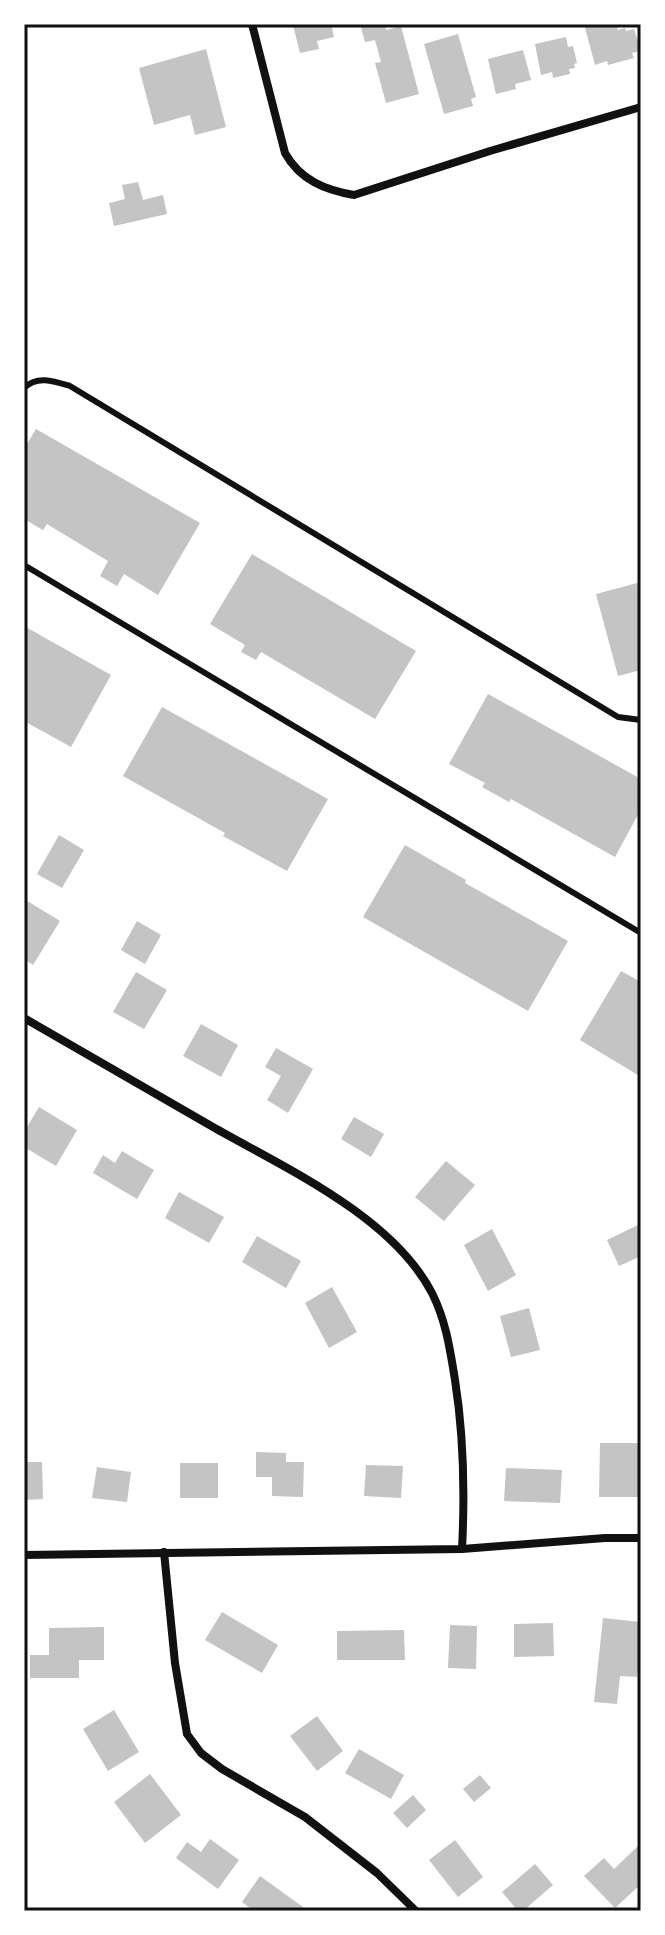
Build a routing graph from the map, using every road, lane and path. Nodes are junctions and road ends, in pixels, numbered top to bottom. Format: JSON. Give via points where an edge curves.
{"nodes":[{"id":1,"x":252,"y":24,"type":"edge"},
{"id":2,"x":641,"y":107,"type":"edge"},
{"id":3,"x":24,"y":388,"type":"edge"},
{"id":4,"x":24,"y":565,"type":"edge"},
{"id":5,"x":641,"y":720,"type":"edge"},
{"id":6,"x":641,"y":933,"type":"edge"},
{"id":7,"x":24,"y":1018,"type":"edge"},
{"id":8,"x":641,"y":1538,"type":"edge"},
{"id":9,"x":462,"y":1549,"type":"junction"},
{"id":10,"x":164,"y":1552,"type":"junction"},
{"id":11,"x":24,"y":1555,"type":"edge"},
{"id":12,"x":416,"y":1911,"type":"edge"}],
"edges":[{"from":1,"to":2,"type":"street","via":[[285,153],[307,179],[331,191],[354,195]]},
{"from":3,"to":5,"type":"lane","via":[[49,380],[70,386],[618,717]]},
{"from":4,"to":6,"type":"lane"},
{"from":7,"to":9,"type":"street","via":[[317,1187],[403,1253],[431,1291],[447,1328],[462,1426]]},
{"from":8,"to":9,"type":"street"},
{"from":9,"to":10,"type":"street"},
{"from":10,"to":11,"type":"street"},
{"from":10,"to":12,"type":"street","via":[[187,1734],[222,1769],[305,1817]]}]}
